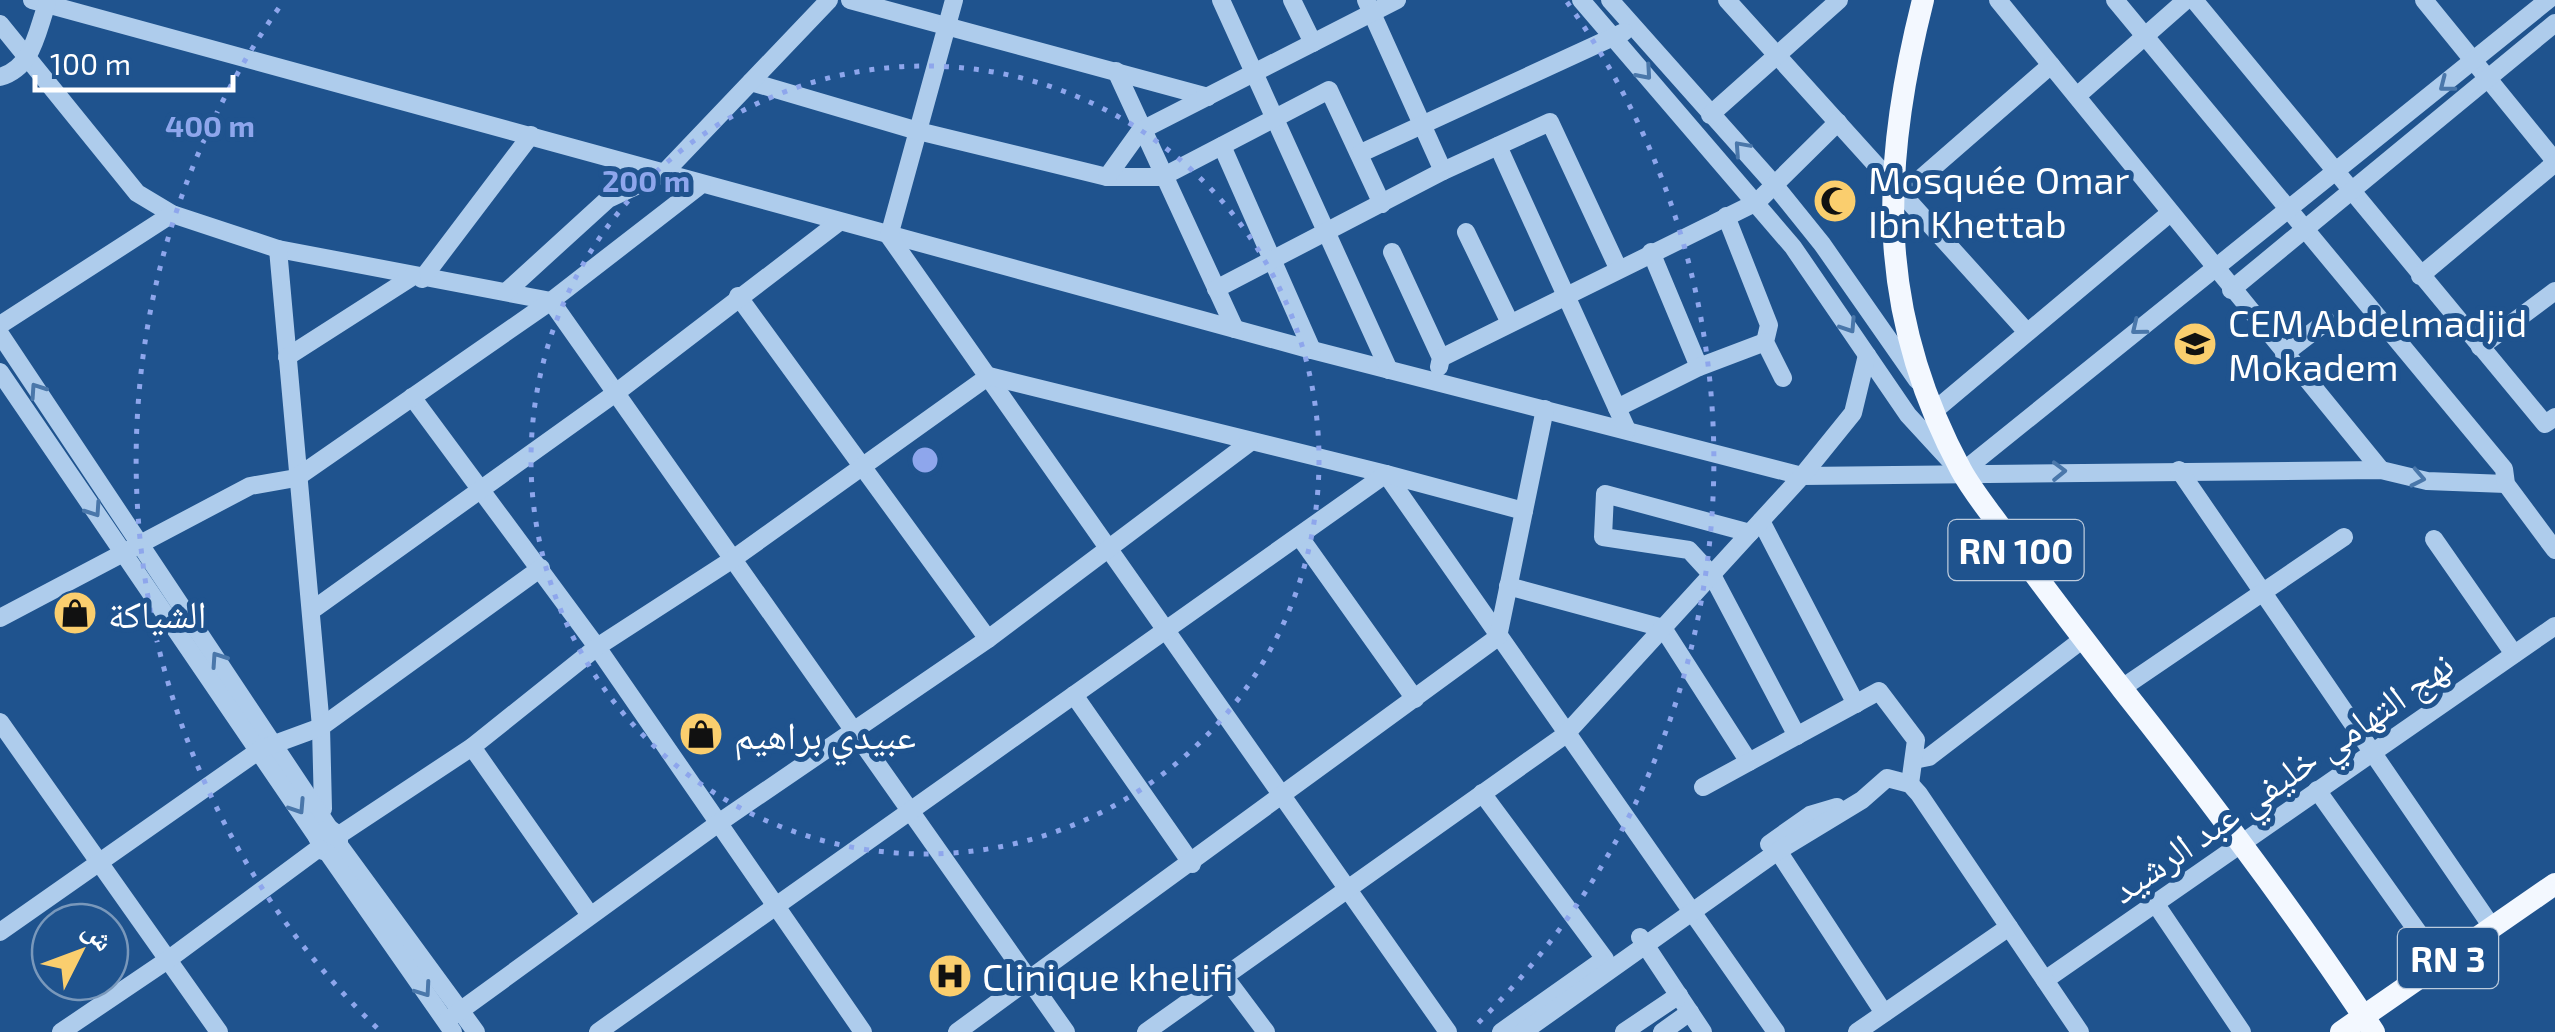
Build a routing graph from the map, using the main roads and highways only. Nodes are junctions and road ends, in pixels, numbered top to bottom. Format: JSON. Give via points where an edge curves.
{"nodes":[{"id":1,"x":1923,"y":0,"type":"edge"},
{"id":2,"x":2555,"y":884,"type":"edge"},
{"id":3,"x":2369,"y":1024,"type":"edge"},
{"id":4,"x":2342,"y":1032,"type":"edge"}],
"edges":[{"from":1,"to":3,"type":"main road","number":"RN 100","via":[[1902,82],[1892,243],[1906,324],[1930,402],[1962,472],[2242,842]]},
{"from":2,"to":3,"type":"main road","number":"RN 3","via":[[2440,964]]},
{"from":3,"to":4,"type":"main road","number":"RN 3"}]}
